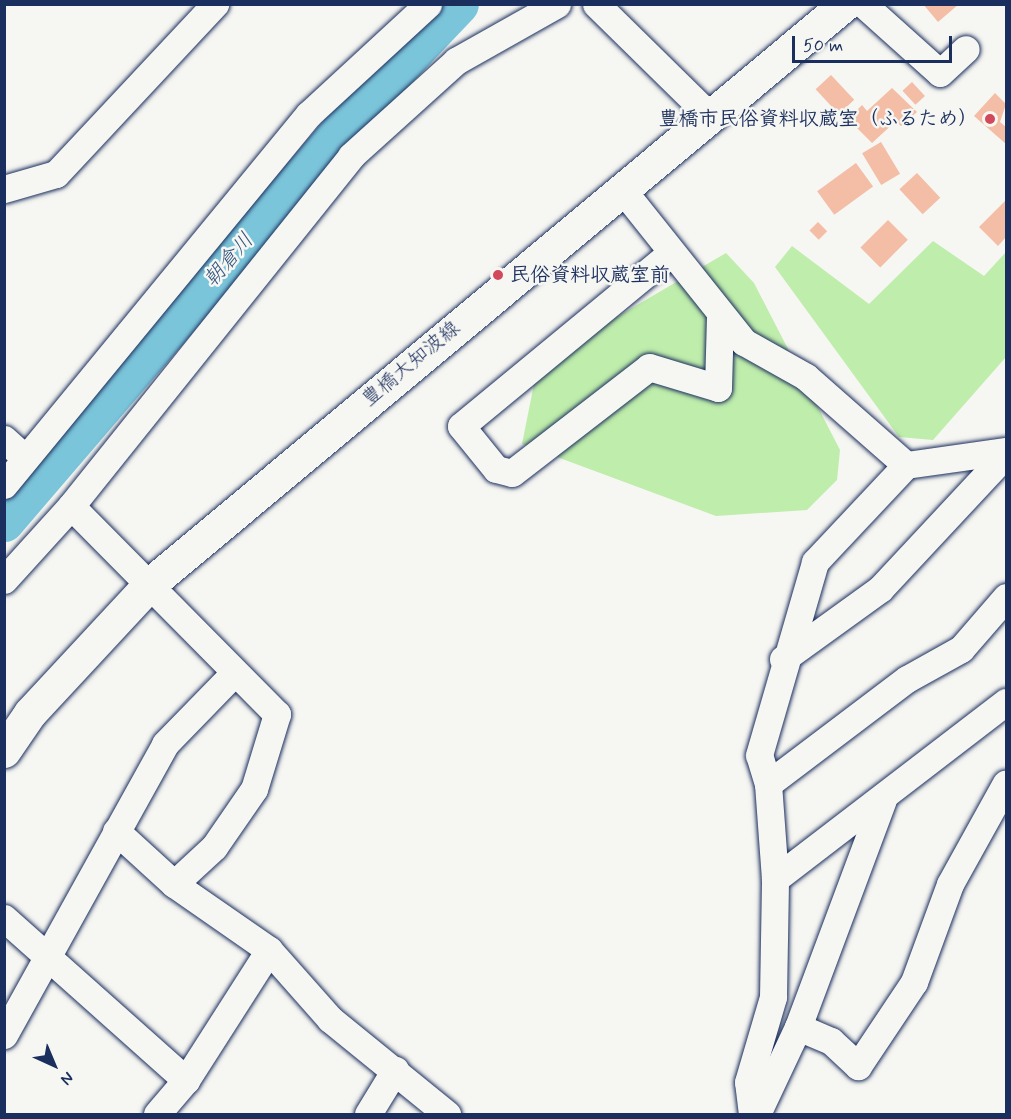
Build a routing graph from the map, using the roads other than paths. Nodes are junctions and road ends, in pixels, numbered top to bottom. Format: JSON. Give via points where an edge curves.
{"nodes":[{"id":1,"x":214,"y":4,"type":"edge"},
{"id":2,"x":428,"y":4,"type":"edge"},
{"id":3,"x":557,"y":4,"type":"edge"},
{"id":4,"x":596,"y":4,"type":"edge"},
{"id":5,"x":845,"y":4,"type":"edge"},
{"id":6,"x":863,"y":4,"type":"edge"},
{"id":7,"x":966,"y":50,"type":"dead end"},
{"id":8,"x":710,"y":116,"type":"junction"},
{"id":9,"x":621,"y":188,"type":"junction"},
{"id":10,"x":4,"y":189,"type":"edge"},
{"id":11,"x":671,"y":253,"type":"junction"},
{"id":12,"x":720,"y":318,"type":"junction"},
{"id":13,"x":4,"y":439,"type":"edge"},
{"id":14,"x":1006,"y":453,"type":"edge"},
{"id":15,"x":25,"y":458,"type":"junction"},
{"id":16,"x":906,"y":465,"type":"junction"},
{"id":17,"x":4,"y":485,"type":"edge"},
{"id":18,"x":71,"y":506,"type":"junction"},
{"id":19,"x":4,"y":580,"type":"edge"},
{"id":20,"x":150,"y":584,"type":"junction"},
{"id":21,"x":1006,"y":597,"type":"edge"},
{"id":22,"x":783,"y":659,"type":"junction"},
{"id":23,"x":235,"y":672,"type":"junction"},
{"id":24,"x":1006,"y":702,"type":"edge"},
{"id":25,"x":4,"y":751,"type":"edge"},
{"id":26,"x":1006,"y":783,"type":"edge"},
{"id":27,"x":768,"y":784,"type":"junction"},
{"id":28,"x":883,"y":800,"type":"junction"},
{"id":29,"x":116,"y":831,"type":"junction"},
{"id":30,"x":775,"y":879,"type":"junction"},
{"id":31,"x":174,"y":884,"type":"junction"},
{"id":32,"x":4,"y":918,"type":"edge"},
{"id":33,"x":269,"y":950,"type":"junction"},
{"id":34,"x":47,"y":957,"type":"junction"},
{"id":35,"x":798,"y":1027,"type":"junction"},
{"id":36,"x":4,"y":1035,"type":"edge"},
{"id":37,"x":395,"y":1070,"type":"junction"},
{"id":38,"x":186,"y":1080,"type":"junction"},
{"id":39,"x":157,"y":1114,"type":"edge"},
{"id":40,"x":368,"y":1114,"type":"edge"},
{"id":41,"x":447,"y":1114,"type":"edge"},
{"id":42,"x":752,"y":1114,"type":"edge"},
{"id":43,"x":757,"y":1114,"type":"edge"}],
"edges":[{"from":1,"to":10,"type":"street","via":[[56,174]]},
{"from":2,"to":15,"type":"street","via":[[309,114]]},
{"from":3,"to":18,"type":"street","via":[[456,61],[351,156]]},
{"from":4,"to":8,"type":"street"},
{"from":5,"to":8,"type":"main road","name":"豊橋大知波線"},
{"from":6,"to":7,"type":"street","via":[[940,73]]},
{"from":8,"to":9,"type":"main road","name":"豊橋大知波線"},
{"from":9,"to":11,"type":"street"},
{"from":9,"to":20,"type":"main road","name":"豊橋大知波線"},
{"from":11,"to":12,"type":"street"},
{"from":11,"to":12,"type":"street","via":[[461,426],[496,469],[512,473],[649,367],[718,388]]},
{"from":12,"to":16,"type":"street","via":[[744,342],[806,377]]},
{"from":13,"to":15,"type":"street"},
{"from":14,"to":16,"type":"street"},
{"from":14,"to":22,"type":"street","via":[[880,589]]},
{"from":15,"to":17,"type":"street"},
{"from":16,"to":22,"type":"street","via":[[815,562]]},
{"from":18,"to":19,"type":"street"},
{"from":18,"to":20,"type":"street"},
{"from":20,"to":23,"type":"street"},
{"from":20,"to":25,"type":"main road","name":"豊橋大知波線","via":[[30,713]]},
{"from":21,"to":27,"type":"street","via":[[961,649],[907,679]]},
{"from":22,"to":27,"type":"street","via":[[759,755]]},
{"from":23,"to":29,"type":"street","via":[[165,744]]},
{"from":23,"to":31,"type":"street","via":[[277,714],[254,789],[214,847]]},
{"from":24,"to":28,"type":"street"},
{"from":26,"to":35,"type":"street","via":[[950,884],[914,982],[858,1066],[831,1041]]},
{"from":27,"to":30,"type":"street"},
{"from":28,"to":30,"type":"street"},
{"from":28,"to":35,"type":"street"},
{"from":29,"to":31,"type":"street"},
{"from":29,"to":34,"type":"street"},
{"from":30,"to":42,"type":"street","via":[[773,997],[748,1082]]},
{"from":31,"to":33,"type":"street"},
{"from":32,"to":34,"type":"street"},
{"from":33,"to":37,"type":"street","via":[[330,1019]]},
{"from":33,"to":38,"type":"street"},
{"from":34,"to":36,"type":"street"},
{"from":34,"to":38,"type":"street"},
{"from":35,"to":43,"type":"street"},
{"from":37,"to":40,"type":"street"},
{"from":37,"to":41,"type":"street"},
{"from":38,"to":39,"type":"street"}]}
